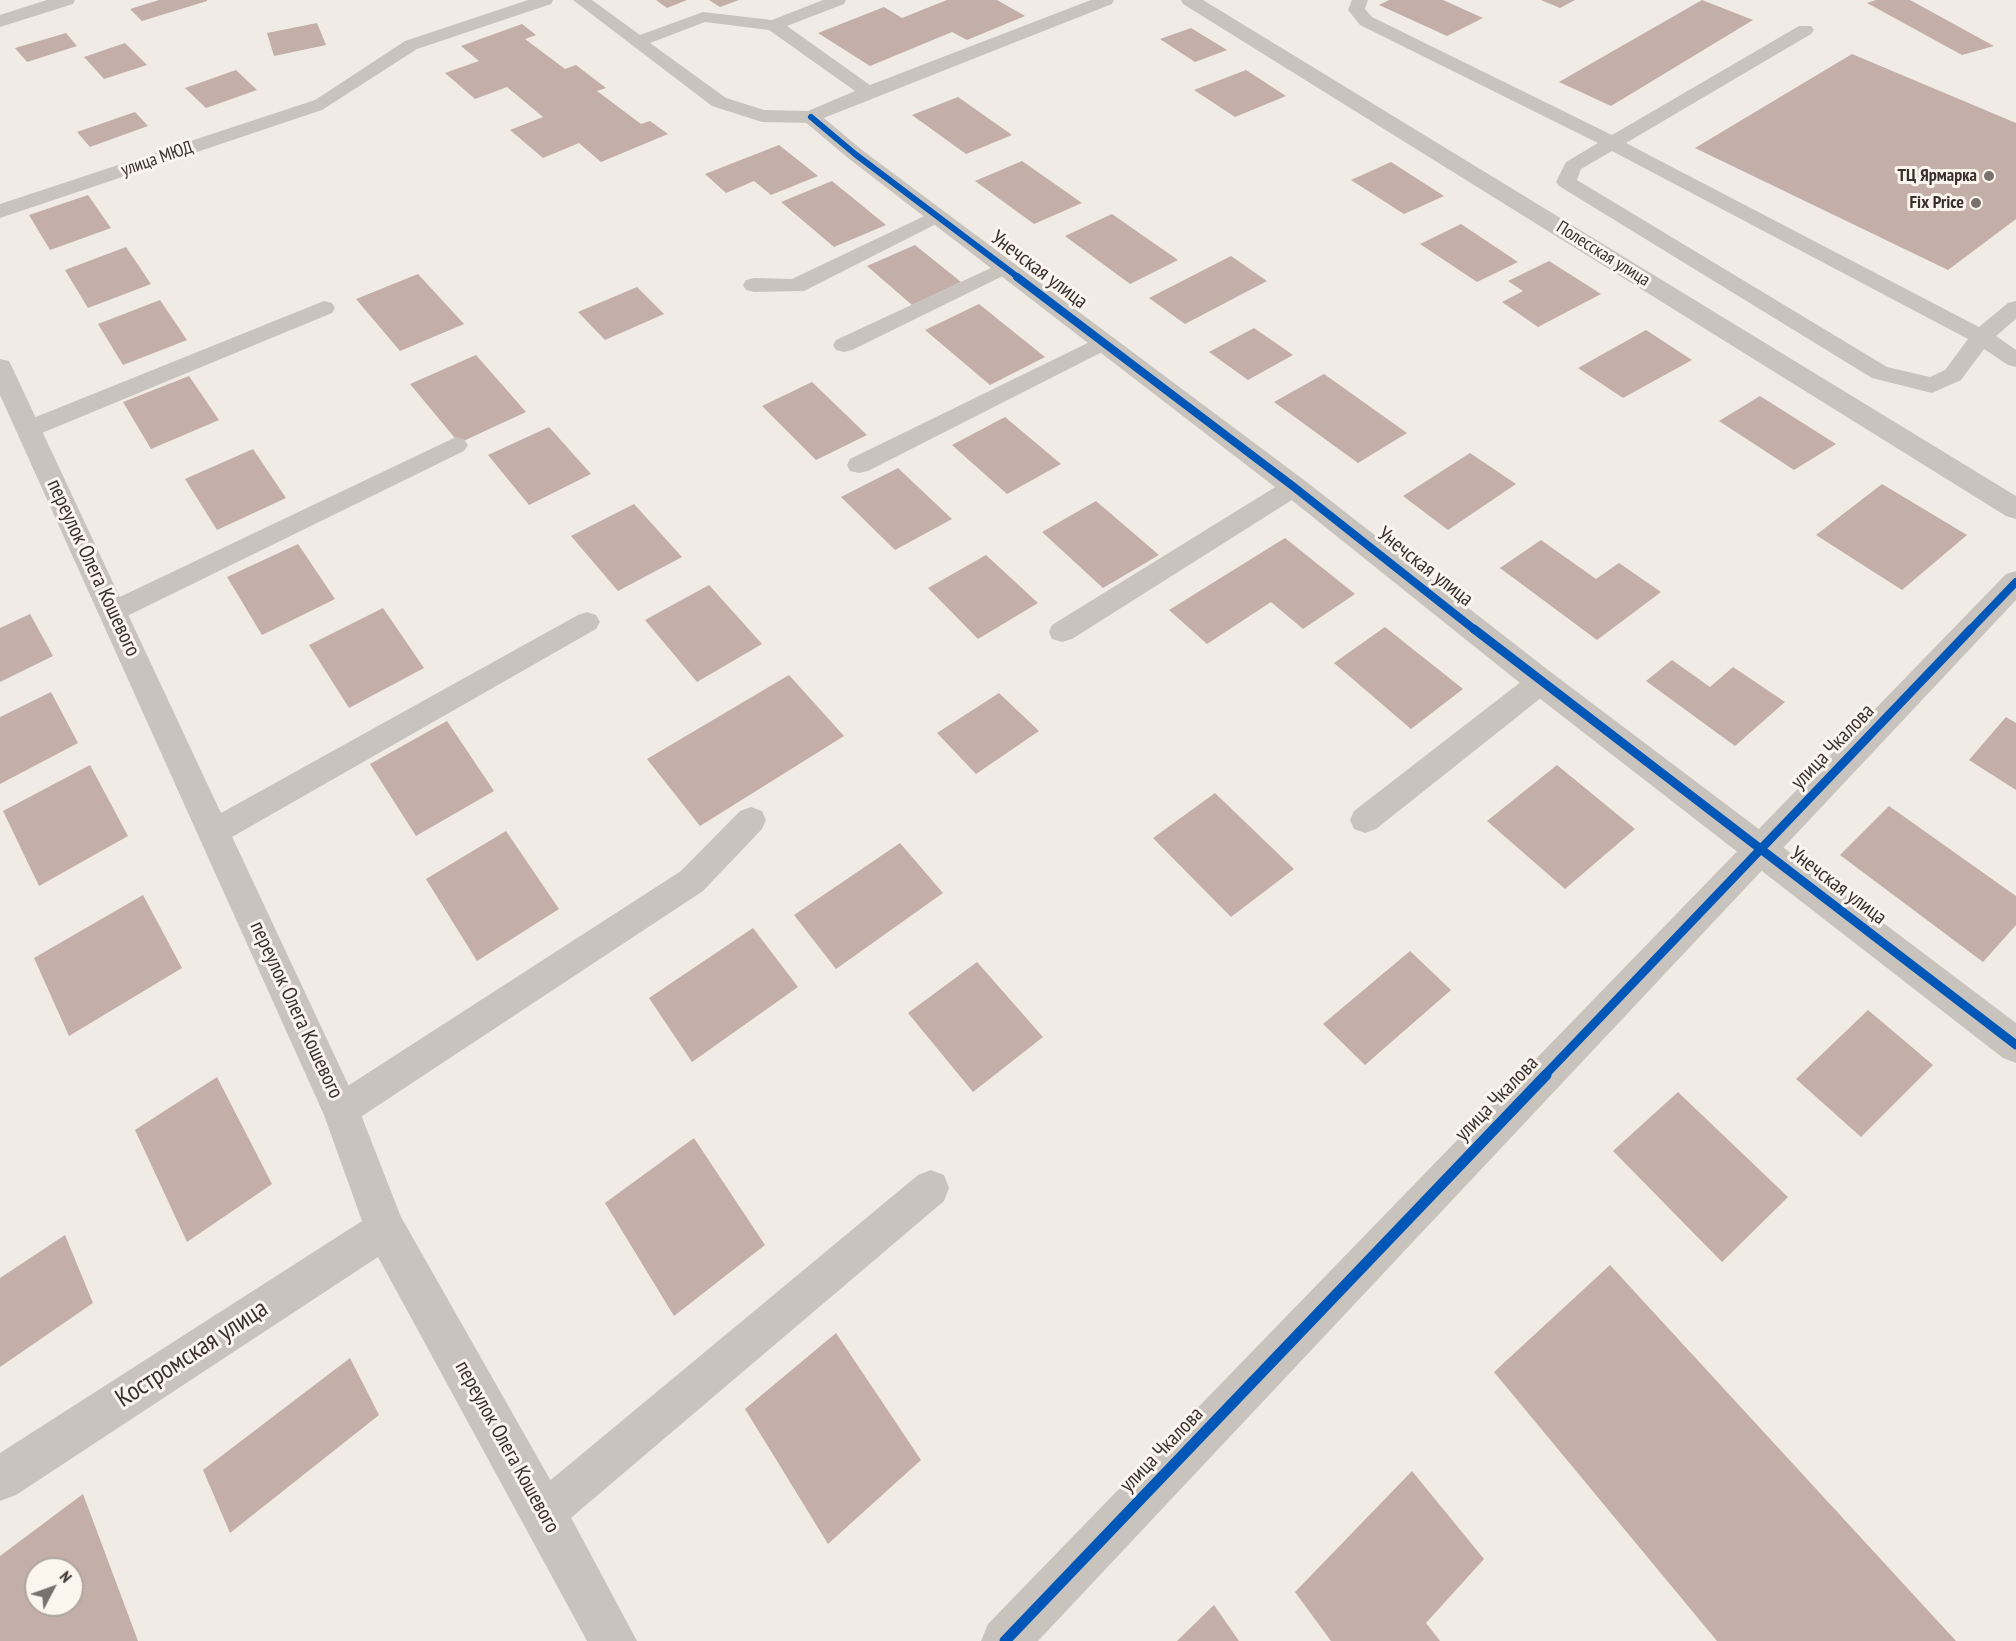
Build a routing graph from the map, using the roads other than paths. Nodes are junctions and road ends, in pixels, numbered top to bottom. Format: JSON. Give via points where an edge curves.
{"nodes":[{"id":1,"x":66,"y":0,"type":"edge"},
{"id":2,"x":545,"y":0,"type":"edge"},
{"id":3,"x":581,"y":0,"type":"edge"},
{"id":4,"x":838,"y":0,"type":"edge"},
{"id":5,"x":1106,"y":0,"type":"edge"},
{"id":6,"x":1190,"y":0,"type":"edge"},
{"id":7,"x":1360,"y":0,"type":"edge"},
{"id":8,"x":0,"y":21,"type":"edge"},
{"id":9,"x":774,"y":25,"type":"junction"},
{"id":10,"x":1805,"y":30,"type":"dead end"},
{"id":11,"x":637,"y":42,"type":"junction"},
{"id":12,"x":868,"y":92,"type":"junction"},
{"id":13,"x":315,"y":106,"type":"joint"},
{"id":14,"x":811,"y":117,"type":"junction"},
{"id":15,"x":1612,"y":143,"type":"junction"},
{"id":16,"x":0,"y":211,"type":"edge"},
{"id":17,"x":937,"y":216,"type":"junction"},
{"id":18,"x":1006,"y":267,"type":"junction"},
{"id":19,"x":754,"y":285,"type":"dead end"},
{"id":20,"x":324,"y":308,"type":"dead end"},
{"id":21,"x":2016,"y":308,"type":"edge"},
{"id":22,"x":1981,"y":337,"type":"junction"},
{"id":23,"x":1104,"y":342,"type":"junction"},
{"id":24,"x":844,"y":345,"type":"dead end"},
{"id":25,"x":2016,"y":360,"type":"edge"},
{"id":26,"x":0,"y":367,"type":"edge"},
{"id":27,"x":29,"y":429,"type":"junction"},
{"id":28,"x":456,"y":445,"type":"dead end"},
{"id":29,"x":859,"y":465,"type":"dead end"},
{"id":30,"x":1294,"y":487,"type":"junction"},
{"id":31,"x":2016,"y":509,"type":"edge"},
{"id":32,"x":2016,"y":582,"type":"edge"},
{"id":33,"x":114,"y":611,"type":"junction"},
{"id":34,"x":587,"y":622,"type":"dead end"},
{"id":35,"x":1062,"y":632,"type":"dead end"},
{"id":36,"x":1541,"y":681,"type":"junction"},
{"id":37,"x":751,"y":820,"type":"dead end"},
{"id":38,"x":1365,"y":820,"type":"dead end"},
{"id":39,"x":214,"y":832,"type":"junction"},
{"id":40,"x":1760,"y":849,"type":"junction"},
{"id":41,"x":2016,"y":1045,"type":"edge"},
{"id":42,"x":341,"y":1110,"type":"junction"},
{"id":43,"x":931,"y":1188,"type":"dead end"},
{"id":44,"x":385,"y":1229,"type":"junction"},
{"id":45,"x":0,"y":1479,"type":"edge"},
{"id":46,"x":544,"y":1513,"type":"junction"},
{"id":47,"x":613,"y":1641,"type":"edge"},
{"id":48,"x":1005,"y":1641,"type":"edge"}],
"edges":[{"from":1,"to":8,"type":"street"},
{"from":2,"to":13,"type":"lane","via":[[411,45]]},
{"from":3,"to":11,"type":"lane"},
{"from":4,"to":9,"type":"lane"},
{"from":5,"to":12,"type":"lane"},
{"from":6,"to":31,"type":"street","name":"Полесская улица"},
{"from":7,"to":15,"type":"lane","via":[[1356,10],[1366,21]]},
{"from":9,"to":11,"type":"lane","via":[[703,17]]},
{"from":9,"to":12,"type":"lane"},
{"from":10,"to":15,"type":"lane"},
{"from":11,"to":14,"type":"lane","via":[[718,102],[762,116]]},
{"from":12,"to":14,"type":"lane"},
{"from":13,"to":16,"type":"street","name":"улица МЮД"},
{"from":14,"to":17,"type":"street","name":"Унечская улица"},
{"from":15,"to":22,"type":"lane"},
{"from":15,"to":22,"type":"lane","via":[[1573,166],[1566,182],[1880,373],[1932,385],[1953,375]]},
{"from":17,"to":18,"type":"street","name":"Унечская улица"},
{"from":17,"to":19,"type":"lane","via":[[796,286]]},
{"from":18,"to":23,"type":"street","name":"Унечская улица"},
{"from":18,"to":24,"type":"lane"},
{"from":20,"to":27,"type":"lane"},
{"from":21,"to":22,"type":"lane"},
{"from":22,"to":25,"type":"lane"},
{"from":23,"to":29,"type":"lane"},
{"from":23,"to":30,"type":"street","name":"Унечская улица"},
{"from":26,"to":27,"type":"street","name":"переулок Олега Кошевого"},
{"from":27,"to":33,"type":"street","name":"переулок Олега Кошевого"},
{"from":28,"to":33,"type":"lane"},
{"from":30,"to":35,"type":"lane"},
{"from":30,"to":36,"type":"street","name":"Унечская улица"},
{"from":32,"to":40,"type":"street","name":"улица Чкалова"},
{"from":33,"to":39,"type":"street","name":"переулок Олега Кошевого"},
{"from":34,"to":39,"type":"lane"},
{"from":36,"to":38,"type":"lane"},
{"from":36,"to":40,"type":"street","name":"Унечская улица"},
{"from":37,"to":42,"type":"lane","via":[[692,881]]},
{"from":39,"to":42,"type":"street","name":"переулок Олега Кошевого"},
{"from":40,"to":41,"type":"street","name":"Унечская улица"},
{"from":40,"to":48,"type":"street","name":"улица Чкалова"},
{"from":42,"to":44,"type":"street","name":"переулок Олега Кошевого"},
{"from":43,"to":46,"type":"lane"},
{"from":44,"to":45,"type":"street","name":"Костромская улица"},
{"from":44,"to":46,"type":"street","name":"переулок Олега Кошевого"},
{"from":46,"to":47,"type":"street","name":"переулок Олега Кошевого"}]}
